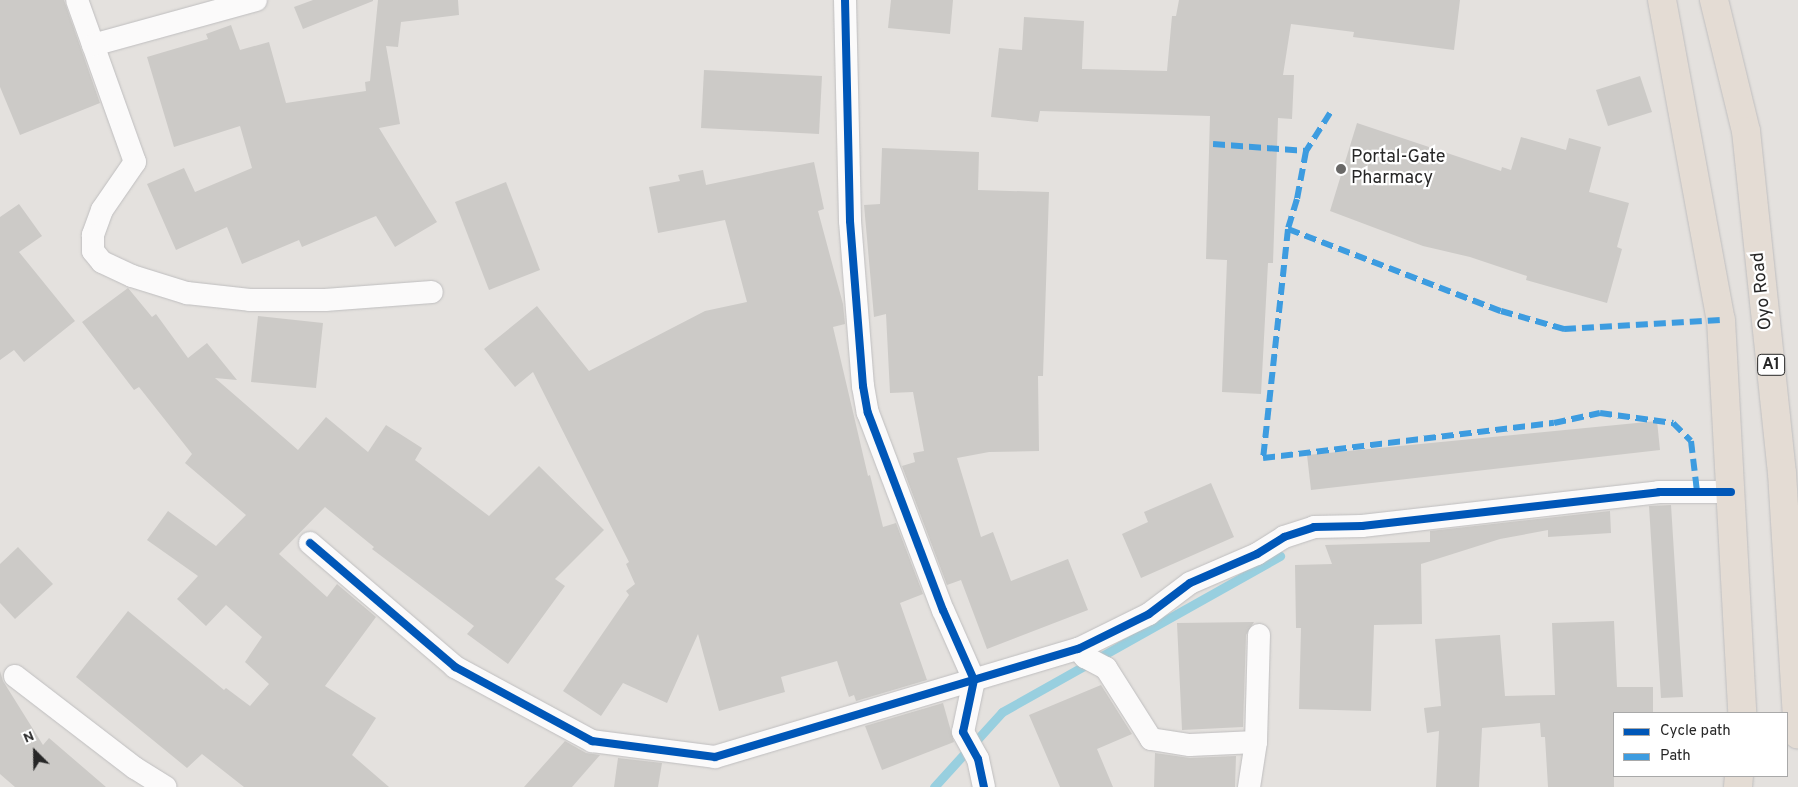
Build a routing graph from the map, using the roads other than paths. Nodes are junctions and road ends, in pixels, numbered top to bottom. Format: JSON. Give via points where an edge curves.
{"nodes":[{"id":1,"x":77,"y":0,"type":"edge"},
{"id":2,"x":256,"y":0,"type":"edge"},
{"id":3,"x":845,"y":0,"type":"edge"},
{"id":4,"x":1662,"y":0,"type":"edge"},
{"id":5,"x":1714,"y":0,"type":"edge"},
{"id":6,"x":93,"y":45,"type":"junction"},
{"id":7,"x":432,"y":292,"type":"dead end"},
{"id":8,"x":1731,"y":492,"type":"junction"},
{"id":9,"x":310,"y":543,"type":"dead end"},
{"id":10,"x":1260,"y":635,"type":"dead end"},
{"id":11,"x":1081,"y":653,"type":"junction"},
{"id":12,"x":15,"y":676,"type":"dead end"},
{"id":13,"x":974,"y":680,"type":"junction"},
{"id":14,"x":1742,"y":712,"type":"edge"},
{"id":15,"x":1798,"y":735,"type":"edge"},
{"id":16,"x":1256,"y":742,"type":"junction"},
{"id":17,"x":166,"y":787,"type":"edge"},
{"id":18,"x":984,"y":787,"type":"edge"},
{"id":19,"x":1249,"y":787,"type":"edge"}],
"edges":[{"from":1,"to":6,"type":"street"},
{"from":2,"to":6,"type":"street"},
{"from":3,"to":13,"type":"street","via":[[850,221],[868,413],[943,610]]},
{"from":4,"to":8,"type":"highway","via":[[1721,320]]},
{"from":5,"to":15,"type":"highway","name":"Oyo Road","number":"A1","via":[[1746,131],[1782,474]]},
{"from":6,"to":7,"type":"street","via":[[135,162],[102,210],[92,235],[93,251],[102,262],[186,292],[250,300],[325,300]]},
{"from":8,"to":11,"type":"street","via":[[1659,492],[1362,526],[1314,527],[1284,537],[1257,554],[1190,584],[1149,614]]},
{"from":8,"to":14,"type":"highway"},
{"from":9,"to":13,"type":"street","via":[[455,667],[592,741],[715,757],[832,725]]},
{"from":10,"to":16,"type":"street"},
{"from":11,"to":13,"type":"street"},
{"from":11,"to":16,"type":"street","via":[[1106,668],[1151,739],[1190,745]]},
{"from":12,"to":17,"type":"street","via":[[135,768]]},
{"from":13,"to":18,"type":"street","via":[[963,732],[978,759]]},
{"from":16,"to":19,"type":"street"}]}
